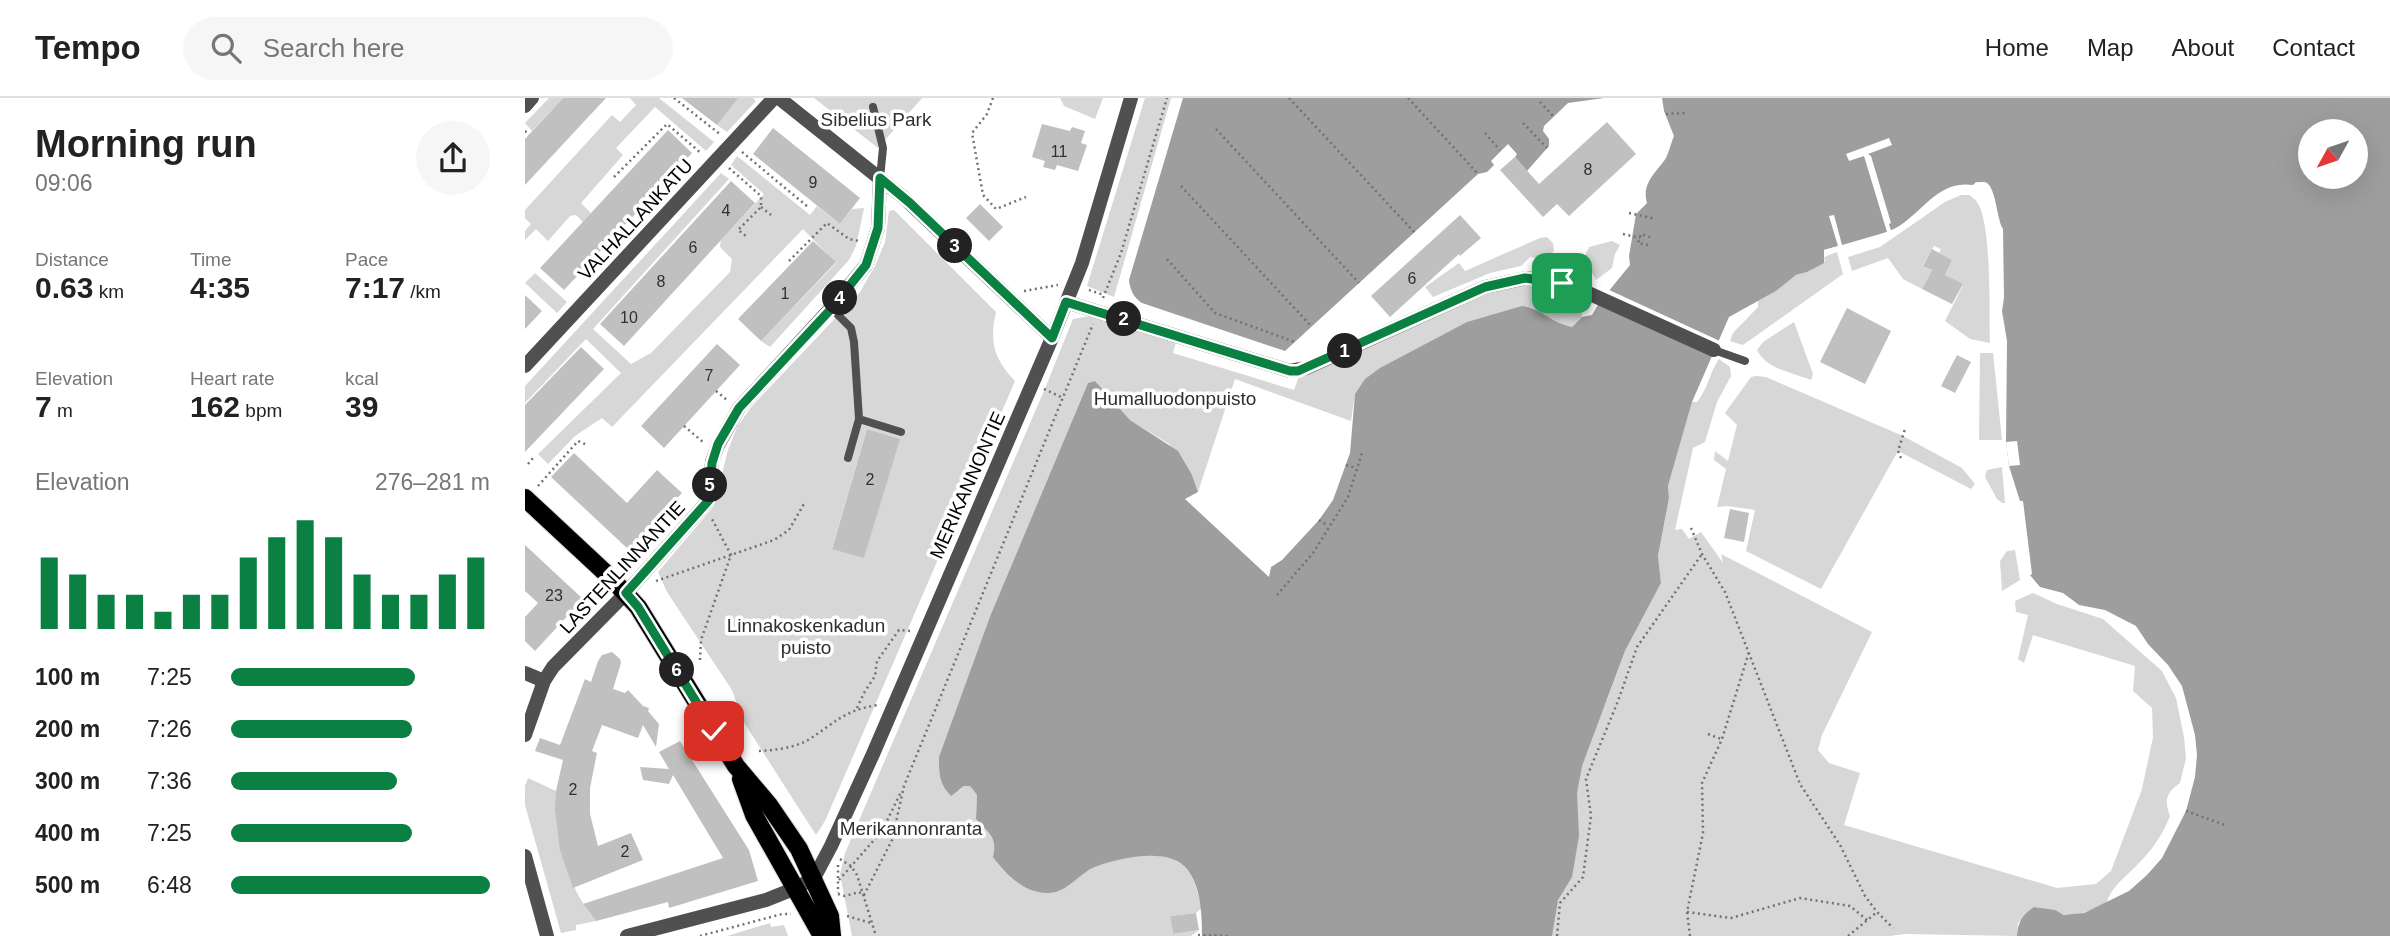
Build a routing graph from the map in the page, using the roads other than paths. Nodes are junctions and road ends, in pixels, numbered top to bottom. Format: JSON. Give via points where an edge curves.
{"nodes":[{"id":1,"x":532,"y":98,"type":"edge"},
{"id":2,"x":777,"y":98,"type":"edge"},
{"id":3,"x":1131,"y":98,"type":"edge"},
{"id":4,"x":525,"y":106,"type":"edge"},
{"id":5,"x":873,"y":107,"type":"dead end"},
{"id":6,"x":880,"y":178,"type":"junction"},
{"id":7,"x":1066,"y":302,"type":"junction"},
{"id":8,"x":831,"y":309,"type":"junction"},
{"id":9,"x":1052,"y":338,"type":"junction"},
{"id":10,"x":1714,"y":350,"type":"joint"},
{"id":11,"x":1745,"y":361,"type":"dead end"},
{"id":12,"x":525,"y":366,"type":"edge"},
{"id":13,"x":859,"y":419,"type":"junction"},
{"id":14,"x":901,"y":432,"type":"dead end"},
{"id":15,"x":848,"y":458,"type":"dead end"},
{"id":16,"x":526,"y":498,"type":"edge"},
{"id":17,"x":626,"y":593,"type":"junction"},
{"id":18,"x":525,"y":673,"type":"edge"},
{"id":19,"x":544,"y":681,"type":"junction"},
{"id":20,"x":525,"y":735,"type":"edge"},
{"id":21,"x":736,"y":766,"type":"junction"},
{"id":22,"x":525,"y":856,"type":"edge"},
{"id":23,"x":527,"y":873,"type":"edge"},
{"id":24,"x":814,"y":878,"type":"junction"},
{"id":25,"x":796,"y":888,"type":"junction"},
{"id":26,"x":547,"y":936,"type":"edge"},
{"id":27,"x":627,"y":936,"type":"edge"},
{"id":28,"x":822,"y":936,"type":"edge"},
{"id":29,"x":832,"y":936,"type":"edge"}],
"edges":[{"from":1,"to":4,"type":"street"},
{"from":2,"to":6,"type":"street"},
{"from":2,"to":12,"type":"street","name":"VALHALLANKATU"},
{"from":3,"to":7,"type":"street","name":"MERIKANNONTIE","via":[[1078,286]]},
{"from":5,"to":6,"type":"lane","via":[[883,148]]},
{"from":6,"to":8,"type":"street","name":"LASTENLINNANTIE","via":[[873,247],[854,283]]},
{"from":6,"to":9,"type":"street"},
{"from":7,"to":9,"type":"street","name":"MERIKANNONTIE"},
{"from":7,"to":10,"type":"street","via":[[1290,371],[1306,368],[1485,287],[1537,278],[1589,293]]},
{"from":8,"to":13,"type":"lane","via":[[851,328]]},
{"from":8,"to":17,"type":"street","name":"LASTENLINNANTIE","via":[[739,408],[718,444],[709,500]]},
{"from":9,"to":24,"type":"street","name":"MERIKANNONTIE","via":[[873,754]]},
{"from":10,"to":11,"type":"lane"},
{"from":13,"to":14,"type":"lane"},
{"from":13,"to":15,"type":"lane"},
{"from":16,"to":17,"type":"main road"},
{"from":17,"to":19,"type":"street","name":"LASTENLINNANTIE"},
{"from":17,"to":21,"type":"main road"},
{"from":18,"to":19,"type":"street"},
{"from":19,"to":20,"type":"street","name":"LASTENLINNANTIE"},
{"from":21,"to":24,"type":"main road","via":[[769,805]]},
{"from":21,"to":25,"type":"main road","via":[[754,815]]},
{"from":22,"to":23,"type":"street"},
{"from":23,"to":26,"type":"street"},
{"from":24,"to":25,"type":"street"},
{"from":24,"to":29,"type":"main road"},
{"from":25,"to":27,"type":"street"},
{"from":25,"to":28,"type":"main road"}]}
